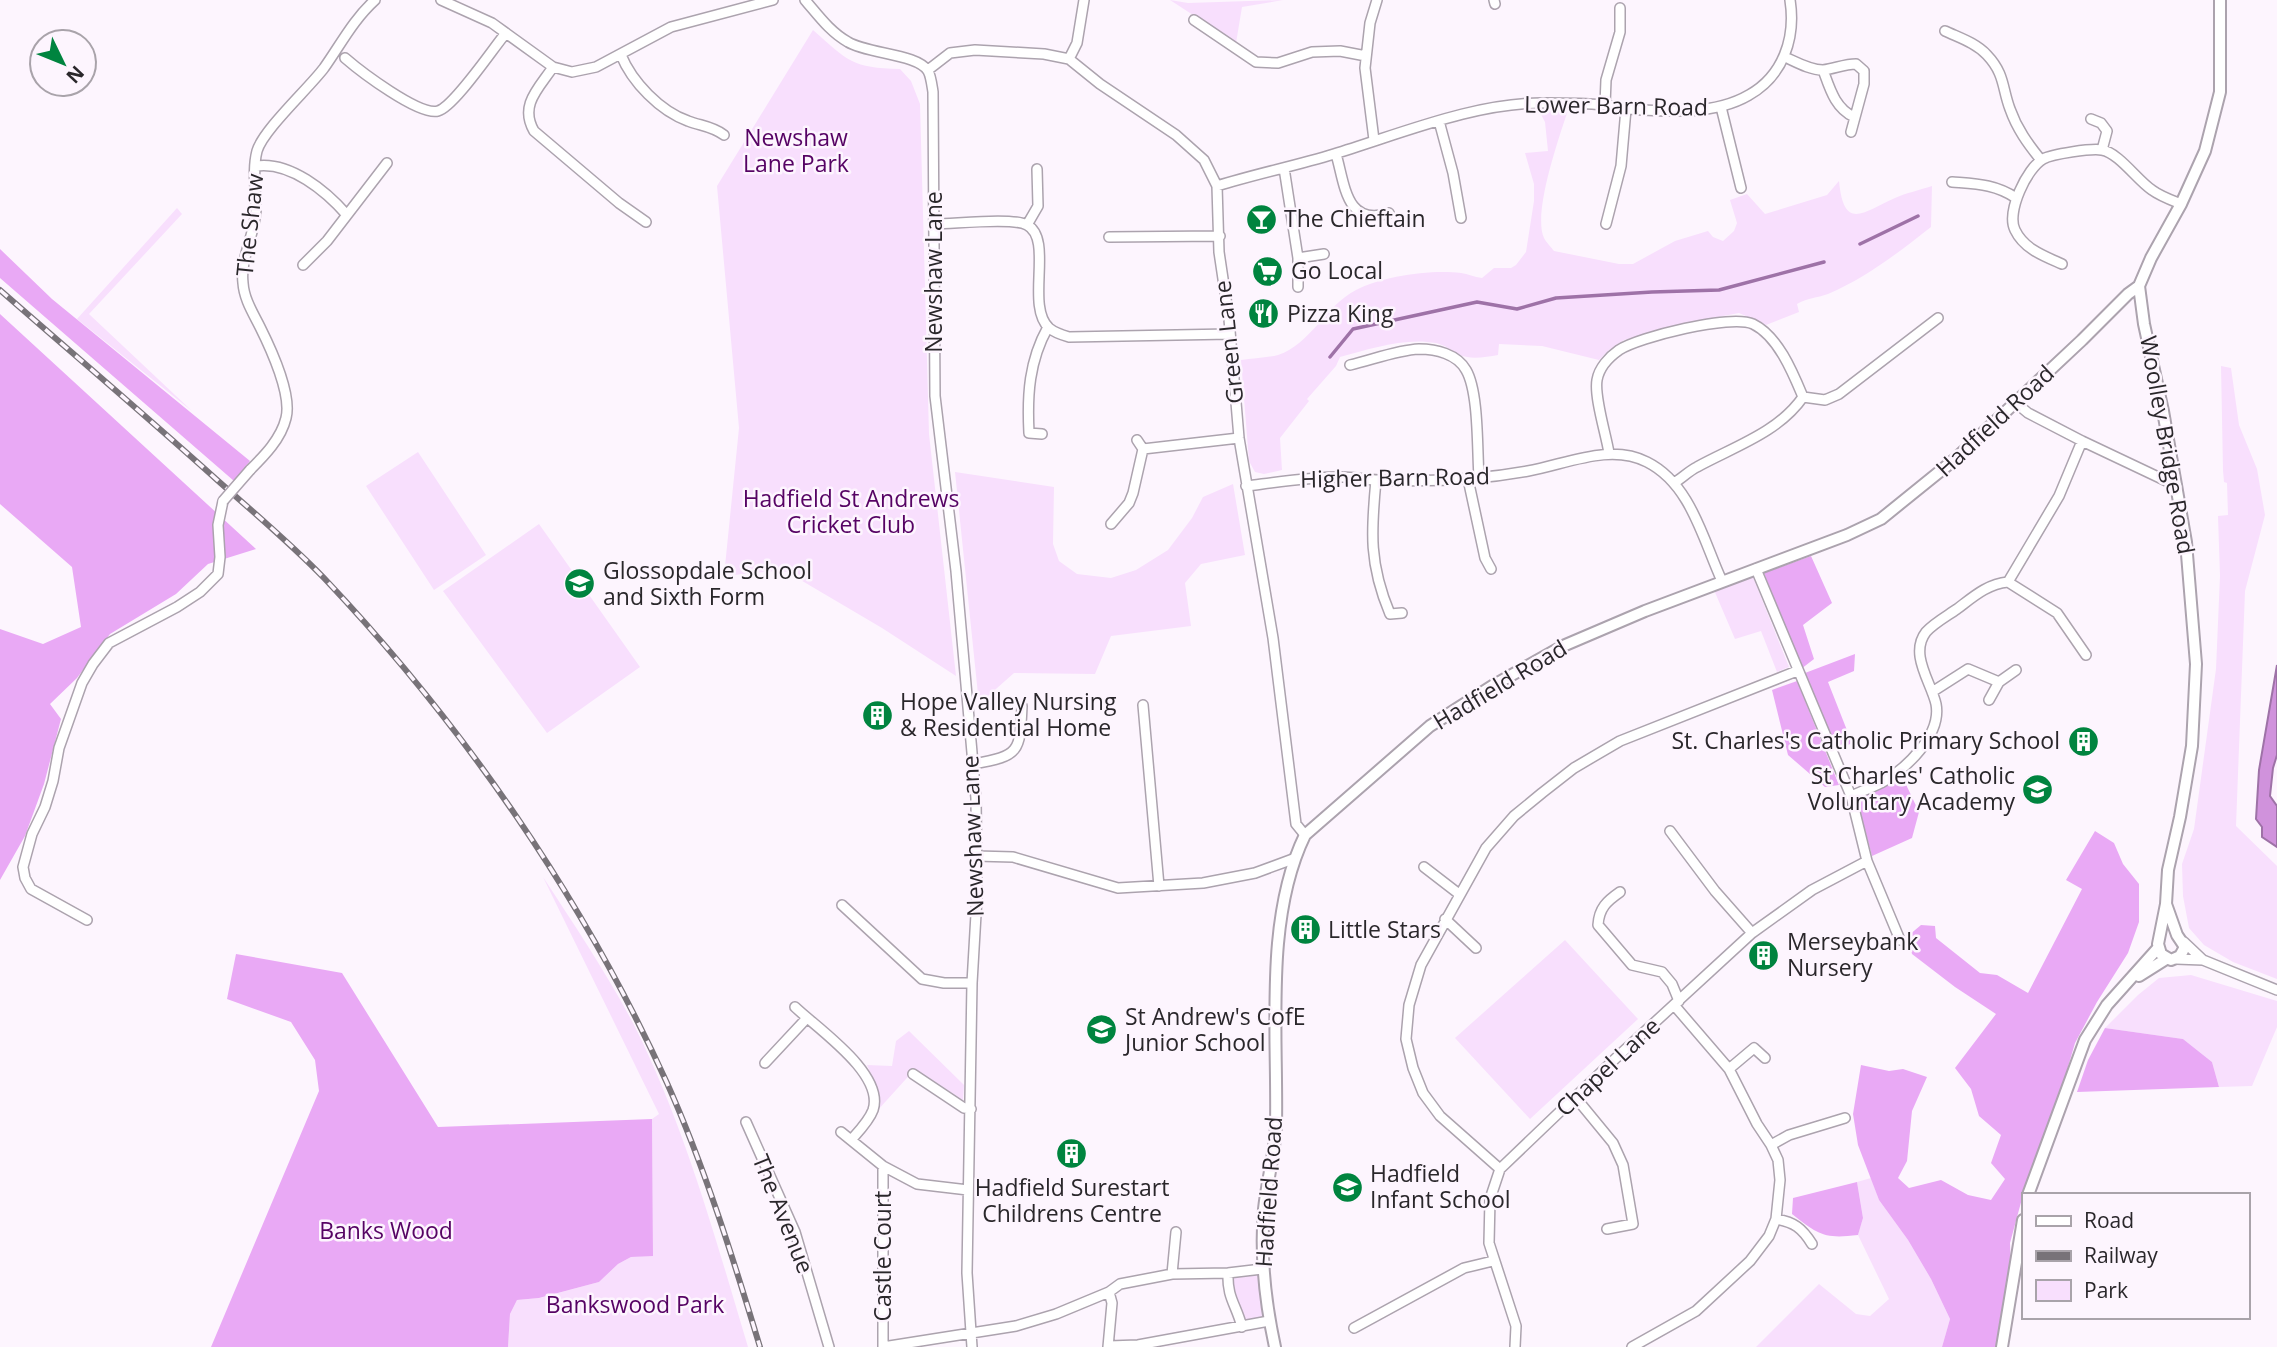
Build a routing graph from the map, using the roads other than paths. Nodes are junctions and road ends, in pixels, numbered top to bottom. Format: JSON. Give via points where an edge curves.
{"nodes":[{"id":1,"x":375,"y":0,"type":"edge"},
{"id":2,"x":441,"y":0,"type":"edge"},
{"id":3,"x":774,"y":0,"type":"edge"},
{"id":4,"x":805,"y":0,"type":"edge"},
{"id":5,"x":1084,"y":0,"type":"edge"},
{"id":6,"x":1377,"y":0,"type":"edge"},
{"id":7,"x":1790,"y":0,"type":"edge"},
{"id":8,"x":2220,"y":0,"type":"edge"},
{"id":9,"x":1620,"y":8,"type":"dead end"},
{"id":10,"x":1194,"y":20,"type":"dead end"},
{"id":11,"x":1945,"y":32,"type":"dead end"},
{"id":12,"x":506,"y":33,"type":"junction"},
{"id":13,"x":621,"y":55,"type":"junction"},
{"id":14,"x":1366,"y":56,"type":"junction"},
{"id":15,"x":1785,"y":57,"type":"junction"},
{"id":16,"x":345,"y":58,"type":"dead end"},
{"id":17,"x":1069,"y":59,"type":"junction"},
{"id":18,"x":553,"y":67,"type":"junction"},
{"id":19,"x":928,"y":70,"type":"junction"},
{"id":20,"x":1823,"y":70,"type":"junction"},
{"id":21,"x":1605,"y":105,"type":"junction"},
{"id":22,"x":1721,"y":107,"type":"junction"},
{"id":23,"x":1626,"y":109,"type":"junction"},
{"id":24,"x":1854,"y":117,"type":"junction"},
{"id":25,"x":2091,"y":120,"type":"dead end"},
{"id":26,"x":1439,"y":121,"type":"junction"},
{"id":27,"x":1851,"y":132,"type":"dead end"},
{"id":28,"x":724,"y":135,"type":"dead end"},
{"id":29,"x":1374,"y":140,"type":"junction"},
{"id":30,"x":2102,"y":150,"type":"junction"},
{"id":31,"x":1336,"y":154,"type":"junction"},
{"id":32,"x":2041,"y":160,"type":"junction"},
{"id":33,"x":387,"y":163,"type":"dead end"},
{"id":34,"x":256,"y":166,"type":"junction"},
{"id":35,"x":1284,"y":168,"type":"junction"},
{"id":36,"x":1037,"y":169,"type":"dead end"},
{"id":37,"x":1952,"y":182,"type":"dead end"},
{"id":38,"x":1217,"y":186,"type":"junction"},
{"id":39,"x":1741,"y":188,"type":"dead end"},
{"id":40,"x":2016,"y":198,"type":"junction"},
{"id":41,"x":2181,"y":204,"type":"junction"},
{"id":42,"x":1389,"y":213,"type":"dead end"},
{"id":43,"x":347,"y":215,"type":"junction"},
{"id":44,"x":1461,"y":218,"type":"dead end"},
{"id":45,"x":646,"y":222,"type":"dead end"},
{"id":46,"x":935,"y":224,"type":"junction"},
{"id":47,"x":1606,"y":224,"type":"dead end"},
{"id":48,"x":1027,"y":225,"type":"junction"},
{"id":49,"x":1220,"y":236,"type":"junction"},
{"id":50,"x":1109,"y":237,"type":"dead end"},
{"id":51,"x":1324,"y":254,"type":"dead end"},
{"id":52,"x":1298,"y":258,"type":"junction"},
{"id":53,"x":2062,"y":264,"type":"dead end"},
{"id":54,"x":303,"y":265,"type":"dead end"},
{"id":55,"x":2139,"y":286,"type":"junction"},
{"id":56,"x":1298,"y":287,"type":"dead end"},
{"id":57,"x":1938,"y":318,"type":"dead end"},
{"id":58,"x":1048,"y":327,"type":"junction"},
{"id":59,"x":1230,"y":334,"type":"junction"},
{"id":60,"x":1350,"y":365,"type":"dead end"},
{"id":61,"x":1803,"y":397,"type":"junction"},
{"id":62,"x":2016,"y":403,"type":"junction"},
{"id":63,"x":1042,"y":433,"type":"dead end"},
{"id":64,"x":1238,"y":438,"type":"junction"},
{"id":65,"x":1138,"y":440,"type":"dead end"},
{"id":66,"x":2082,"y":442,"type":"junction"},
{"id":67,"x":1143,"y":449,"type":"junction"},
{"id":68,"x":1609,"y":453,"type":"junction"},
{"id":69,"x":1479,"y":477,"type":"junction"},
{"id":70,"x":1468,"y":478,"type":"junction"},
{"id":71,"x":1376,"y":480,"type":"junction"},
{"id":72,"x":1674,"y":483,"type":"junction"},
{"id":73,"x":1246,"y":486,"type":"junction"},
{"id":74,"x":2177,"y":486,"type":"junction"},
{"id":75,"x":1111,"y":524,"type":"dead end"},
{"id":76,"x":1491,"y":569,"type":"dead end"},
{"id":77,"x":1756,"y":569,"type":"junction"},
{"id":78,"x":1723,"y":581,"type":"junction"},
{"id":79,"x":2008,"y":582,"type":"junction"},
{"id":80,"x":1402,"y":613,"type":"dead end"},
{"id":81,"x":2086,"y":655,"type":"dead end"},
{"id":82,"x":2016,"y":670,"type":"dead end"},
{"id":83,"x":1797,"y":671,"type":"junction"},
{"id":84,"x":1999,"y":682,"type":"junction"},
{"id":85,"x":1931,"y":692,"type":"junction"},
{"id":86,"x":1989,"y":700,"type":"dead end"},
{"id":87,"x":1143,"y":705,"type":"dead end"},
{"id":88,"x":1022,"y":706,"type":"dead end"},
{"id":89,"x":973,"y":764,"type":"junction"},
{"id":90,"x":1851,"y":796,"type":"junction"},
{"id":91,"x":1670,"y":831,"type":"dead end"},
{"id":92,"x":1305,"y":835,"type":"junction"},
{"id":93,"x":976,"y":856,"type":"junction"},
{"id":94,"x":1293,"y":859,"type":"junction"},
{"id":95,"x":1867,"y":861,"type":"junction"},
{"id":96,"x":1424,"y":867,"type":"dead end"},
{"id":97,"x":1159,"y":886,"type":"junction"},
{"id":98,"x":1620,"y":892,"type":"dead end"},
{"id":99,"x":1459,"y":894,"type":"junction"},
{"id":100,"x":2166,"y":904,"type":"junction"},
{"id":101,"x":842,"y":905,"type":"dead end"},
{"id":102,"x":1445,"y":919,"type":"junction"},
{"id":103,"x":87,"y":920,"type":"dead end"},
{"id":104,"x":1752,"y":933,"type":"junction"},
{"id":105,"x":2181,"y":938,"type":"junction"},
{"id":106,"x":1900,"y":940,"type":"dead end"},
{"id":107,"x":2159,"y":944,"type":"junction"},
{"id":108,"x":1476,"y":948,"type":"dead end"},
{"id":109,"x":2171,"y":959,"type":"junction"},
{"id":110,"x":2203,"y":960,"type":"junction"},
{"id":111,"x":2130,"y":981,"type":"junction"},
{"id":112,"x":972,"y":983,"type":"junction"},
{"id":113,"x":2277,"y":990,"type":"edge"},
{"id":114,"x":1677,"y":1003,"type":"junction"},
{"id":115,"x":795,"y":1007,"type":"dead end"},
{"id":116,"x":807,"y":1018,"type":"junction"},
{"id":117,"x":1765,"y":1058,"type":"dead end"},
{"id":118,"x":765,"y":1063,"type":"dead end"},
{"id":119,"x":1729,"y":1069,"type":"junction"},
{"id":120,"x":913,"y":1074,"type":"dead end"},
{"id":121,"x":1576,"y":1098,"type":"junction"},
{"id":122,"x":971,"y":1109,"type":"junction"},
{"id":123,"x":1845,"y":1118,"type":"dead end"},
{"id":124,"x":746,"y":1122,"type":"dead end"},
{"id":125,"x":841,"y":1132,"type":"dead end"},
{"id":126,"x":851,"y":1140,"type":"junction"},
{"id":127,"x":1771,"y":1145,"type":"junction"},
{"id":128,"x":883,"y":1166,"type":"junction"},
{"id":129,"x":1500,"y":1169,"type":"junction"},
{"id":130,"x":968,"y":1189,"type":"junction"},
{"id":131,"x":2029,"y":1193,"type":"edge"},
{"id":132,"x":1776,"y":1219,"type":"junction"},
{"id":133,"x":2022,"y":1226,"type":"edge"},
{"id":134,"x":1607,"y":1228,"type":"dead end"},
{"id":135,"x":1176,"y":1232,"type":"dead end"},
{"id":136,"x":1812,"y":1244,"type":"dead end"},
{"id":137,"x":1493,"y":1261,"type":"junction"},
{"id":138,"x":1262,"y":1269,"type":"junction"},
{"id":139,"x":1228,"y":1273,"type":"junction"},
{"id":140,"x":1172,"y":1274,"type":"junction"},
{"id":141,"x":1109,"y":1292,"type":"junction"},
{"id":142,"x":1269,"y":1321,"type":"junction"},
{"id":143,"x":1242,"y":1327,"type":"junction"},
{"id":144,"x":1354,"y":1328,"type":"dead end"},
{"id":145,"x":970,"y":1332,"type":"junction"},
{"id":146,"x":1109,"y":1346,"type":"edge"},
{"id":147,"x":829,"y":1347,"type":"edge"},
{"id":148,"x":883,"y":1347,"type":"edge"},
{"id":149,"x":972,"y":1347,"type":"edge"},
{"id":150,"x":1275,"y":1347,"type":"edge"},
{"id":151,"x":1515,"y":1347,"type":"edge"},
{"id":152,"x":1632,"y":1347,"type":"edge"},
{"id":153,"x":2002,"y":1347,"type":"edge"}],
"edges":[{"from":1,"to":34,"type":"street","name":"The Shaw","via":[[265,138],[257,151]]},
{"from":2,"to":12,"type":"street"},
{"from":3,"to":13,"type":"street","via":[[671,27]]},
{"from":4,"to":19,"type":"street","via":[[848,43],[917,61]]},
{"from":5,"to":17,"type":"street","via":[[1077,43]]},
{"from":6,"to":14,"type":"street"},
{"from":7,"to":15,"type":"street","name":"Lower Barn Road","via":[[1791,33]]},
{"from":8,"to":41,"type":"street","via":[[2220,92],[2205,150]]},
{"from":9,"to":21,"type":"street","via":[[1620,32],[1606,80]]},
{"from":10,"to":14,"type":"street","via":[[1256,62],[1278,62],[1312,52]]},
{"from":11,"to":32,"type":"street","via":[[1970,41],[1987,55],[2003,77],[2008,106],[2024,139]]},
{"from":12,"to":16,"type":"street","via":[[456,95],[436,112],[402,98]]},
{"from":12,"to":18,"type":"street"},
{"from":13,"to":18,"type":"street","via":[[584,70]]},
{"from":13,"to":28,"type":"street","via":[[641,86],[670,111]]},
{"from":14,"to":29,"type":"street"},
{"from":15,"to":20,"type":"street"},
{"from":15,"to":22,"type":"street","name":"Lower Barn Road","via":[[1772,78],[1751,94]]},
{"from":17,"to":19,"type":"street","name":"Green Lane","via":[[975,50],[950,53]]},
{"from":17,"to":38,"type":"street","name":"Green Lane","via":[[1176,135],[1203,160]]},
{"from":18,"to":45,"type":"street","via":[[529,104],[527,116],[534,131]]},
{"from":19,"to":46,"type":"street","name":"Newshaw Lane","via":[[933,92]]},
{"from":20,"to":24,"type":"street","via":[[1834,100]]},
{"from":20,"to":24,"type":"street","via":[[1856,64],[1864,71]]},
{"from":21,"to":23,"type":"street","name":"Lower Barn Road"},
{"from":21,"to":26,"type":"street","name":"Lower Barn Road","via":[[1502,106]]},
{"from":22,"to":23,"type":"street","name":"Lower Barn Road"},
{"from":22,"to":39,"type":"street"},
{"from":23,"to":47,"type":"street","via":[[1621,166]]},
{"from":24,"to":27,"type":"street"},
{"from":25,"to":30,"type":"street","via":[[2107,131]]},
{"from":26,"to":29,"type":"street","name":"Lower Barn Road"},
{"from":26,"to":44,"type":"street"},
{"from":29,"to":31,"type":"street","name":"Lower Barn Road"},
{"from":30,"to":32,"type":"street","via":[[2060,153]]},
{"from":30,"to":41,"type":"street","via":[[2154,192]]},
{"from":31,"to":35,"type":"street","name":"Lower Barn Road"},
{"from":31,"to":42,"type":"street","via":[[1352,206],[1359,214],[1377,217]]},
{"from":32,"to":40,"type":"street"},
{"from":33,"to":43,"type":"street"},
{"from":34,"to":43,"type":"street","via":[[279,168],[301,177]]},
{"from":34,"to":103,"type":"street","name":"The Shaw","bridge":true,"via":[[256,211],[243,282],[272,352],[288,405],[287,417],[266,454],[223,501],[218,575],[160,618],[109,643],[82,683],[23,867],[32,889]]},
{"from":35,"to":38,"type":"street","name":"Lower Barn Road"},
{"from":35,"to":52,"type":"street"},
{"from":36,"to":48,"type":"street","via":[[1038,206]]},
{"from":37,"to":40,"type":"street","via":[[2002,188]]},
{"from":38,"to":49,"type":"street","name":"Green Lane"},
{"from":40,"to":53,"type":"street","via":[[2014,228],[2022,241]]},
{"from":41,"to":55,"type":"street"},
{"from":43,"to":54,"type":"street"},
{"from":46,"to":48,"type":"street","via":[[1015,221]]},
{"from":46,"to":89,"type":"street","name":"Newshaw Lane","via":[[935,396]]},
{"from":48,"to":58,"type":"street","via":[[1036,236],[1038,297]]},
{"from":49,"to":50,"type":"street"},
{"from":49,"to":59,"type":"street","name":"Green Lane"},
{"from":51,"to":52,"type":"street"},
{"from":52,"to":56,"type":"street"},
{"from":55,"to":62,"type":"street","name":"Hadfield Road"},
{"from":55,"to":74,"type":"street","name":"Woolley Bridge Road"},
{"from":57,"to":61,"type":"street","via":[[1839,394],[1825,400]]},
{"from":58,"to":59,"type":"street","via":[[1069,337]]},
{"from":58,"to":63,"type":"street","via":[[1032,366],[1027,402],[1029,433]]},
{"from":59,"to":64,"type":"street","name":"Green Lane"},
{"from":60,"to":69,"type":"street","via":[[1417,349],[1436,351],[1460,362],[1473,391]]},
{"from":61,"to":68,"type":"street","via":[[1773,342],[1751,323],[1707,324],[1644,340],[1616,352],[1597,380]]},
{"from":61,"to":72,"type":"street","via":[[1766,431]]},
{"from":62,"to":66,"type":"street"},
{"from":62,"to":77,"type":"street","name":"Hadfield Road","via":[[1881,519]]},
{"from":64,"to":67,"type":"street"},
{"from":64,"to":73,"type":"street","name":"Green Lane"},
{"from":65,"to":67,"type":"street"},
{"from":66,"to":74,"type":"street"},
{"from":66,"to":79,"type":"street","via":[[2059,496]]},
{"from":67,"to":75,"type":"street","via":[[1129,503]]},
{"from":68,"to":69,"type":"street","name":"Higher Barn Road"},
{"from":68,"to":72,"type":"street","name":"Higher Barn Road","via":[[1648,462]]},
{"from":69,"to":70,"type":"street","name":"Higher Barn Road"},
{"from":70,"to":71,"type":"street","name":"Higher Barn Road"},
{"from":70,"to":76,"type":"street"},
{"from":71,"to":73,"type":"street","name":"Higher Barn Road","via":[[1343,477]]},
{"from":71,"to":80,"type":"street","via":[[1373,563],[1390,614]]},
{"from":72,"to":78,"type":"street","name":"Higher Barn Road"},
{"from":73,"to":92,"type":"street","name":"Green Lane","via":[[1271,626],[1296,824]]},
{"from":74,"to":100,"type":"street","name":"Woolley Bridge Road","via":[[2196,664],[2192,746],[2168,870]]},
{"from":77,"to":78,"type":"street","name":"Hadfield Road"},
{"from":77,"to":83,"type":"street"},
{"from":78,"to":92,"type":"street","name":"Hadfield Road","via":[[1563,646],[1494,685],[1430,726]]},
{"from":79,"to":81,"type":"street","via":[[2053,610]]},
{"from":79,"to":85,"type":"street","via":[[1993,584],[1926,633],[1920,648]]},
{"from":82,"to":84,"type":"street"},
{"from":83,"to":90,"type":"street"},
{"from":83,"to":99,"type":"street","via":[[1620,741],[1574,768],[1514,816],[1486,848]]},
{"from":84,"to":85,"type":"street","via":[[1968,669]]},
{"from":84,"to":86,"type":"street"},
{"from":85,"to":90,"type":"street","via":[[1936,724],[1929,740],[1881,783]]},
{"from":87,"to":97,"type":"street"},
{"from":88,"to":89,"type":"street","via":[[1016,748],[1009,756]]},
{"from":89,"to":93,"type":"street","name":"Newshaw Lane"},
{"from":90,"to":95,"type":"street"},
{"from":91,"to":104,"type":"street"},
{"from":92,"to":94,"type":"street","name":"Hadfield Road"},
{"from":93,"to":97,"type":"street","via":[[1013,857],[1118,888]]},
{"from":93,"to":112,"type":"street","name":"Newshaw Lane"},
{"from":94,"to":97,"type":"street","via":[[1255,873]]},
{"from":94,"to":138,"type":"street","name":"Hadfield Road","via":[[1278,942],[1276,1127],[1264,1210]]},
{"from":95,"to":104,"type":"street","name":"Chapel Lane","via":[[1812,890]]},
{"from":95,"to":106,"type":"street"},
{"from":96,"to":99,"type":"street"},
{"from":98,"to":114,"type":"street","via":[[1605,903],[1598,925],[1632,965],[1662,972],[1672,984]]},
{"from":99,"to":102,"type":"street"},
{"from":100,"to":105,"type":"street","name":"Woolley Bridge Road"},
{"from":100,"to":107,"type":"street","name":"Woolley Bridge Road"},
{"from":101,"to":112,"type":"street","via":[[922,979]]},
{"from":102,"to":108,"type":"street"},
{"from":102,"to":129,"type":"street","via":[[1421,965],[1409,1005],[1406,1039],[1423,1093],[1440,1116]]},
{"from":104,"to":114,"type":"street","name":"Chapel Lane"},
{"from":105,"to":107,"type":"street","via":[[2166,934]]},
{"from":105,"to":109,"type":"street","via":[[2183,953]]},
{"from":105,"to":110,"type":"street"},
{"from":107,"to":109,"type":"street"},
{"from":107,"to":111,"type":"street"},
{"from":109,"to":110,"type":"street"},
{"from":109,"to":111,"type":"street"},
{"from":110,"to":113,"type":"street"},
{"from":111,"to":131,"type":"street","via":[[2107,1005],[2085,1040]]},
{"from":112,"to":122,"type":"street","name":"Newshaw Lane"},
{"from":114,"to":119,"type":"street"},
{"from":114,"to":121,"type":"street","name":"Chapel Lane"},
{"from":115,"to":116,"type":"street"},
{"from":116,"to":118,"type":"street"},
{"from":116,"to":126,"type":"street","via":[[858,1065],[873,1086],[873,1111]]},
{"from":117,"to":119,"type":"street","via":[[1754,1048]]},
{"from":119,"to":127,"type":"street"},
{"from":120,"to":122,"type":"street"},
{"from":121,"to":129,"type":"street","name":"Chapel Lane"},
{"from":121,"to":134,"type":"street","via":[[1614,1143],[1623,1165],[1633,1224]]},
{"from":122,"to":130,"type":"street","name":"Newshaw Lane"},
{"from":123,"to":127,"type":"street"},
{"from":124,"to":147,"type":"street","name":"The Avenue","via":[[795,1232]]},
{"from":125,"to":126,"type":"street"},
{"from":126,"to":128,"type":"street"},
{"from":127,"to":132,"type":"street","via":[[1780,1180]]},
{"from":128,"to":130,"type":"street","via":[[917,1184]]},
{"from":128,"to":148,"type":"street","name":"Castle Court"},
{"from":129,"to":137,"type":"street","name":"Chapel Lane","via":[[1488,1223]]},
{"from":130,"to":145,"type":"street","name":"Newshaw Lane"},
{"from":132,"to":136,"type":"street","via":[[1791,1221]]},
{"from":132,"to":152,"type":"street","via":[[1751,1261],[1696,1311]]},
{"from":133,"to":153,"type":"street"},
{"from":135,"to":140,"type":"street"},
{"from":137,"to":144,"type":"street","via":[[1464,1268]]},
{"from":137,"to":151,"type":"street","name":"Chapel Lane","via":[[1516,1326]]},
{"from":138,"to":139,"type":"street"},
{"from":138,"to":142,"type":"street","name":"Hadfield Road"},
{"from":139,"to":140,"type":"street"},
{"from":139,"to":143,"type":"street","via":[[1230,1299]]},
{"from":140,"to":141,"type":"street","via":[[1120,1284]]},
{"from":141,"to":145,"type":"street","via":[[1016,1326]]},
{"from":141,"to":146,"type":"street"},
{"from":142,"to":143,"type":"street"},
{"from":142,"to":150,"type":"street","name":"Hadfield Road"},
{"from":143,"to":146,"type":"street"},
{"from":145,"to":148,"type":"street"},
{"from":145,"to":149,"type":"street","name":"Newshaw Lane"}]}
